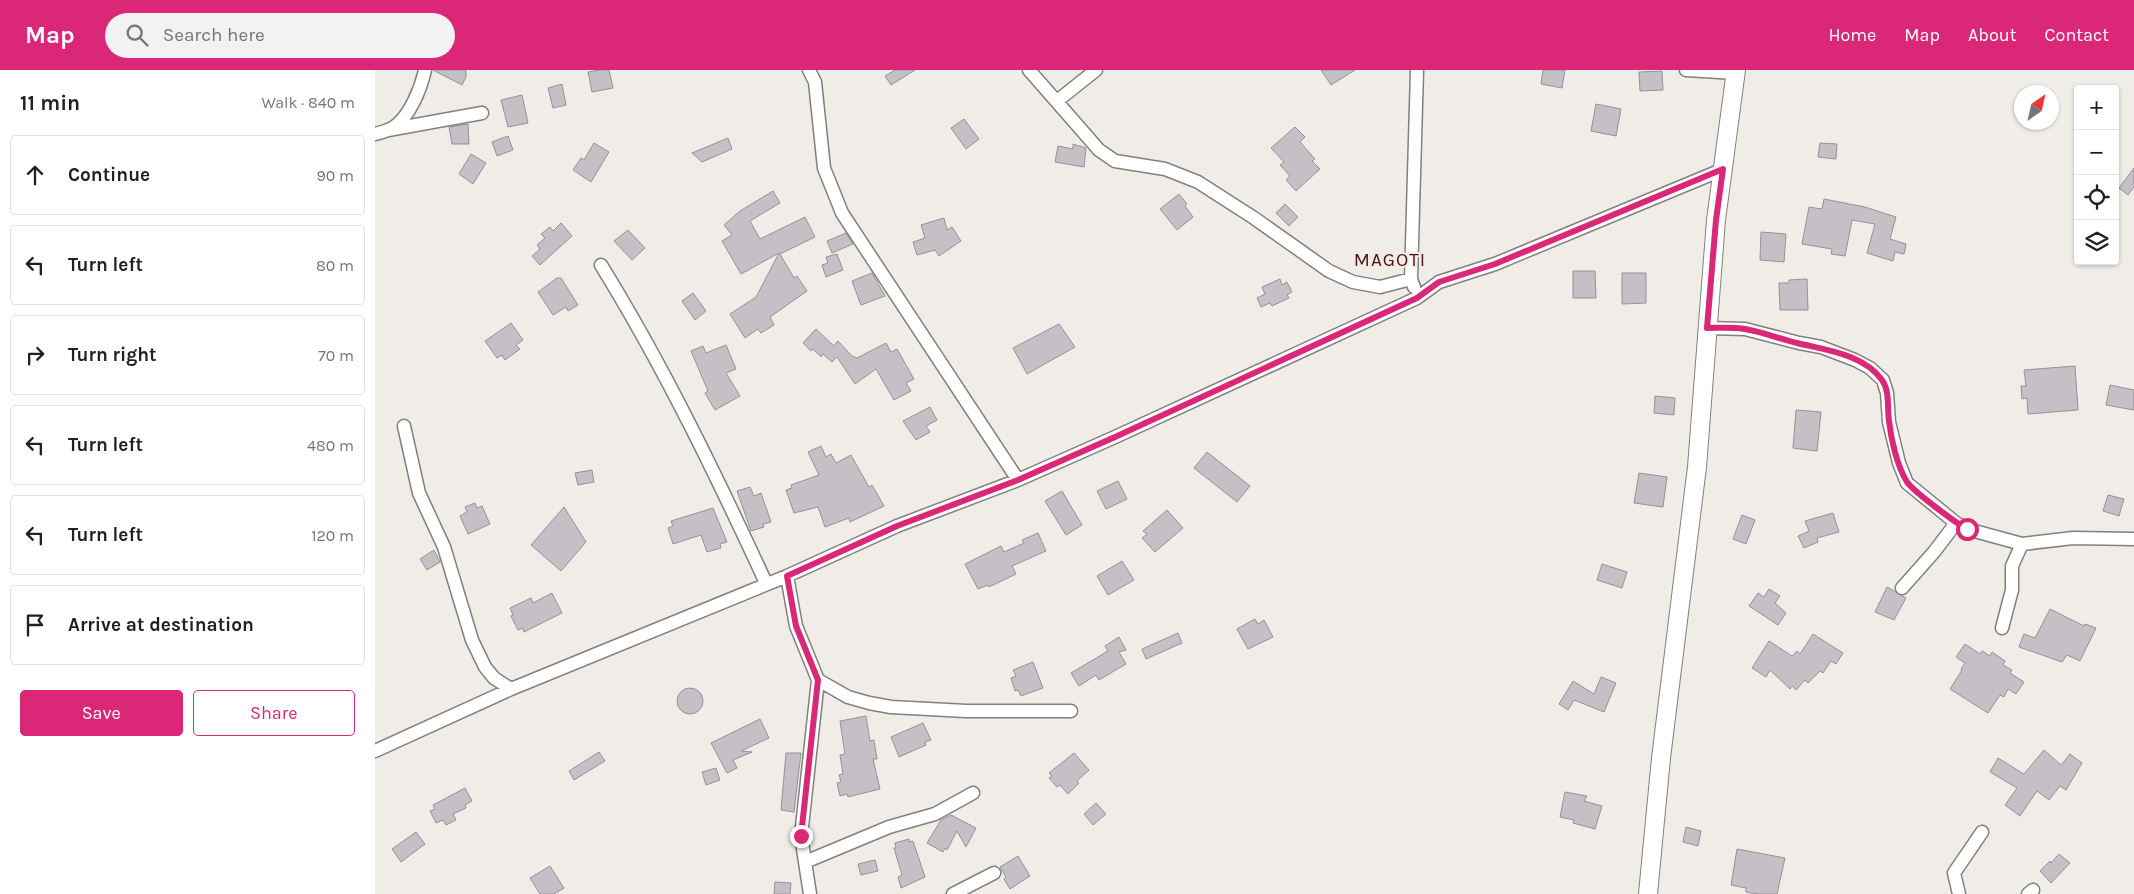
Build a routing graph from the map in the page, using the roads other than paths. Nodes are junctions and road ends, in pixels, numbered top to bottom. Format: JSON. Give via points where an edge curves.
{"nodes":[{"id":1,"x":425,"y":70,"type":"edge"},
{"id":2,"x":809,"y":70,"type":"edge"},
{"id":3,"x":1029,"y":70,"type":"edge"},
{"id":4,"x":1096,"y":70,"type":"edge"},
{"id":5,"x":1417,"y":70,"type":"edge"},
{"id":6,"x":1686,"y":70,"type":"edge"},
{"id":7,"x":1736,"y":71,"type":"edge"},
{"id":8,"x":1057,"y":101,"type":"junction"},
{"id":9,"x":481,"y":113,"type":"dead end"},
{"id":10,"x":388,"y":130,"type":"junction"},
{"id":11,"x":375,"y":134,"type":"edge"},
{"id":12,"x":1723,"y":169,"type":"junction"},
{"id":13,"x":601,"y":265,"type":"dead end"},
{"id":14,"x":1411,"y":279,"type":"junction"},
{"id":15,"x":1417,"y":298,"type":"junction"},
{"id":16,"x":1707,"y":328,"type":"junction"},
{"id":17,"x":404,"y":426,"type":"dead end"},
{"id":18,"x":1018,"y":480,"type":"junction"},
{"id":19,"x":1956,"y":523,"type":"junction"},
{"id":20,"x":2134,"y":539,"type":"edge"},
{"id":21,"x":2023,"y":544,"type":"junction"},
{"id":22,"x":787,"y":576,"type":"junction"},
{"id":23,"x":766,"y":583,"type":"junction"},
{"id":24,"x":1902,"y":588,"type":"dead end"},
{"id":25,"x":2002,"y":628,"type":"dead end"},
{"id":26,"x":818,"y":680,"type":"junction"},
{"id":27,"x":511,"y":689,"type":"junction"},
{"id":28,"x":1071,"y":711,"type":"dead end"},
{"id":29,"x":375,"y":751,"type":"edge"},
{"id":30,"x":973,"y":793,"type":"dead end"},
{"id":31,"x":1983,"y":832,"type":"dead end"},
{"id":32,"x":805,"y":862,"type":"junction"},
{"id":33,"x":994,"y":873,"type":"dead end"},
{"id":34,"x":810,"y":894,"type":"edge"},
{"id":35,"x":953,"y":894,"type":"edge"},
{"id":36,"x":1648,"y":894,"type":"edge"},
{"id":37,"x":1959,"y":894,"type":"edge"}],
"edges":[{"from":1,"to":10,"type":"street","via":[[405,114]]},
{"from":2,"to":18,"type":"street","via":[[815,82],[824,168],[842,213]]},
{"from":3,"to":8,"type":"street"},
{"from":4,"to":8,"type":"street"},
{"from":5,"to":14,"type":"street"},
{"from":6,"to":7,"type":"street"},
{"from":7,"to":12,"type":"street"},
{"from":8,"to":14,"type":"street","via":[[1099,150],[1110,158],[1165,169],[1197,182],[1343,278],[1380,286]]},
{"from":9,"to":10,"type":"street"},
{"from":10,"to":11,"type":"street"},
{"from":12,"to":15,"type":"street","via":[[1495,264],[1439,282]]},
{"from":12,"to":16,"type":"street"},
{"from":13,"to":23,"type":"street","via":[[683,409]]},
{"from":14,"to":15,"type":"street"},
{"from":15,"to":18,"type":"street"},
{"from":16,"to":19,"type":"street","via":[[1745,329],[1821,347],[1870,368],[1883,380],[1889,422],[1907,483]]},
{"from":16,"to":36,"type":"street","via":[[1697,467],[1661,758]]},
{"from":17,"to":27,"type":"street","via":[[419,493],[441,539],[472,640],[485,667],[494,678]]},
{"from":18,"to":22,"type":"street","via":[[897,526]]},
{"from":19,"to":21,"type":"street"},
{"from":19,"to":24,"type":"street"},
{"from":20,"to":21,"type":"street","via":[[2073,538]]},
{"from":21,"to":25,"type":"street","via":[[2012,566],[2012,590]]},
{"from":22,"to":23,"type":"street"},
{"from":22,"to":26,"type":"street","via":[[796,626]]},
{"from":23,"to":27,"type":"street"},
{"from":26,"to":28,"type":"street","via":[[848,697],[891,707]]},
{"from":26,"to":32,"type":"street","via":[[801,836]]},
{"from":27,"to":29,"type":"street"},
{"from":30,"to":32,"type":"street","via":[[935,814],[889,827]]},
{"from":31,"to":37,"type":"street","via":[[1954,873]]},
{"from":32,"to":34,"type":"street"},
{"from":33,"to":35,"type":"street"}]}
